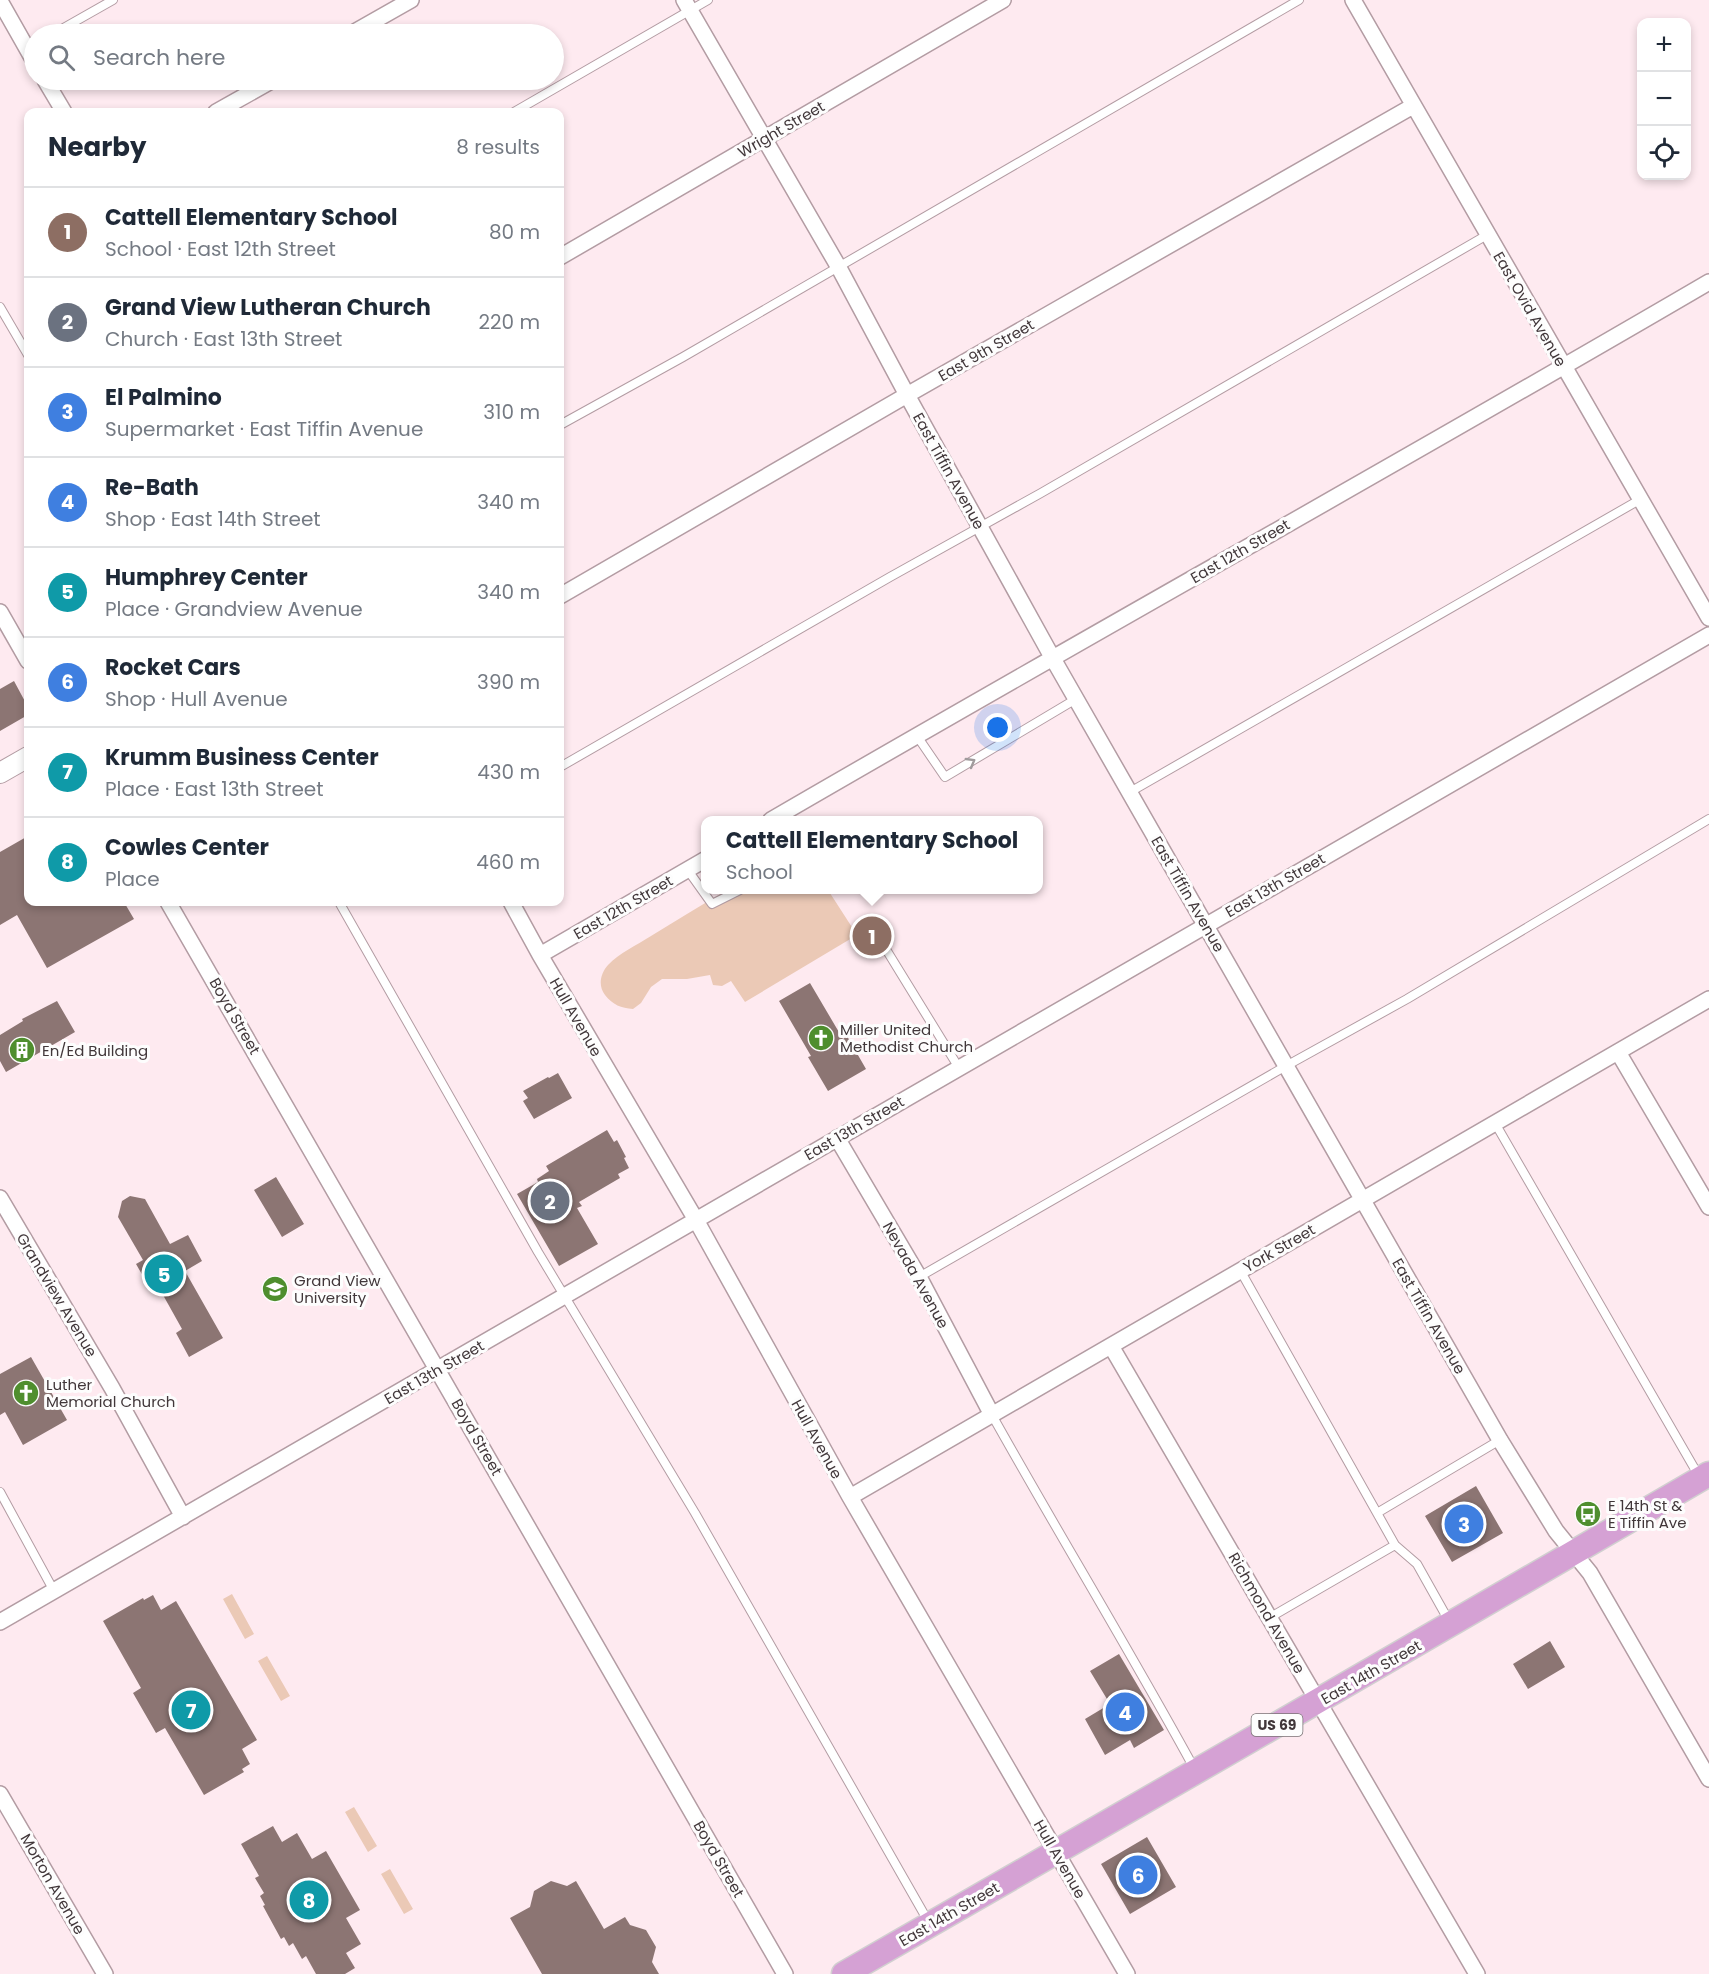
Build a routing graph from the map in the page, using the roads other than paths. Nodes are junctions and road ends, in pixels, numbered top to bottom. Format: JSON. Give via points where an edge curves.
{"nodes":[{"id":1,"x":113,"y":0,"type":"edge"},
{"id":2,"x":411,"y":0,"type":"edge"},
{"id":3,"x":708,"y":0,"type":"edge"},
{"id":4,"x":1003,"y":0,"type":"edge"},
{"id":5,"x":1299,"y":0,"type":"edge"},
{"id":6,"x":1353,"y":0,"type":"edge"},
{"id":7,"x":0,"y":1,"type":"edge"},
{"id":8,"x":687,"y":5,"type":"edge"},
{"id":9,"x":71,"y":24,"type":"edge"},
{"id":10,"x":369,"y":24,"type":"edge"},
{"id":11,"x":24,"y":39,"type":"edge"},
{"id":12,"x":564,"y":81,"type":"edge"},
{"id":13,"x":51,"y":90,"type":"edge"},
{"id":14,"x":255,"y":90,"type":"edge"},
{"id":15,"x":550,"y":90,"type":"edge"},
{"id":16,"x":1413,"y":106,"type":"junction"},
{"id":17,"x":62,"y":108,"type":"edge"},
{"id":18,"x":223,"y":108,"type":"edge"},
{"id":19,"x":520,"y":108,"type":"edge"},
{"id":20,"x":763,"y":139,"type":"junction"},
{"id":21,"x":1487,"y":235,"type":"junction"},
{"id":22,"x":564,"y":255,"type":"edge"},
{"id":23,"x":838,"y":266,"type":"junction"},
{"id":24,"x":1709,"y":282,"type":"edge"},
{"id":25,"x":0,"y":307,"type":"edge"},
{"id":26,"x":24,"y":348,"type":"edge"},
{"id":27,"x":1563,"y":367,"type":"junction"},
{"id":28,"x":907,"y":395,"type":"junction"},
{"id":29,"x":564,"y":423,"type":"edge"},
{"id":30,"x":1641,"y":499,"type":"junction"},
{"id":31,"x":979,"y":526,"type":"junction"},
{"id":32,"x":564,"y":594,"type":"edge"},
{"id":33,"x":0,"y":612,"type":"edge"},
{"id":34,"x":1709,"y":618,"type":"edge"},
{"id":35,"x":1709,"y":635,"type":"edge"},
{"id":36,"x":24,"y":654,"type":"edge"},
{"id":37,"x":1052,"y":657,"type":"junction"},
{"id":38,"x":1076,"y":699,"type":"junction"},
{"id":39,"x":916,"y":736,"type":"junction"},
{"id":40,"x":24,"y":759,"type":"edge"},
{"id":41,"x":564,"y":765,"type":"edge"},
{"id":42,"x":0,"y":773,"type":"edge"},
{"id":43,"x":1130,"y":792,"type":"junction"},
{"id":44,"x":782,"y":816,"type":"edge"},
{"id":45,"x":1709,"y":819,"type":"edge"},
{"id":46,"x":701,"y":861,"type":"edge"},
{"id":47,"x":687,"y":869,"type":"junction"},
{"id":48,"x":701,"y":889,"type":"edge"},
{"id":49,"x":705,"y":894,"type":"edge"},
{"id":50,"x":732,"y":894,"type":"edge"},
{"id":51,"x":170,"y":906,"type":"edge"},
{"id":52,"x":341,"y":906,"type":"edge"},
{"id":53,"x":513,"y":906,"type":"edge"},
{"id":54,"x":1206,"y":925,"type":"junction"},
{"id":55,"x":884,"y":946,"type":"dead end"},
{"id":56,"x":540,"y":955,"type":"junction"},
{"id":57,"x":1709,"y":999,"type":"edge"},
{"id":58,"x":1618,"y":1052,"type":"junction"},
{"id":59,"x":1286,"y":1066,"type":"junction"},
{"id":60,"x":959,"y":1068,"type":"junction"},
{"id":61,"x":1495,"y":1123,"type":"junction"},
{"id":62,"x":837,"y":1138,"type":"junction"},
{"id":63,"x":0,"y":1198,"type":"edge"},
{"id":64,"x":1363,"y":1200,"type":"junction"},
{"id":65,"x":1709,"y":1207,"type":"edge"},
{"id":66,"x":696,"y":1220,"type":"junction"},
{"id":67,"x":1240,"y":1270,"type":"junction"},
{"id":68,"x":919,"y":1277,"type":"junction"},
{"id":69,"x":564,"y":1296,"type":"junction"},
{"id":70,"x":1111,"y":1346,"type":"junction"},
{"id":71,"x":438,"y":1369,"type":"junction"},
{"id":72,"x":992,"y":1414,"type":"junction"},
{"id":73,"x":1500,"y":1440,"type":"junction"},
{"id":74,"x":1705,"y":1476,"type":"edge"},
{"id":75,"x":0,"y":1492,"type":"edge"},
{"id":76,"x":850,"y":1497,"type":"junction"},
{"id":77,"x":1377,"y":1513,"type":"junction"},
{"id":78,"x":183,"y":1517,"type":"junction"},
{"id":79,"x":1395,"y":1545,"type":"junction"},
{"id":80,"x":1573,"y":1552,"type":"junction"},
{"id":81,"x":54,"y":1591,"type":"junction"},
{"id":82,"x":1269,"y":1618,"type":"junction"},
{"id":83,"x":0,"y":1622,"type":"edge"},
{"id":84,"x":1452,"y":1625,"type":"junction"},
{"id":85,"x":1318,"y":1702,"type":"junction"},
{"id":86,"x":1196,"y":1772,"type":"junction"},
{"id":87,"x":1709,"y":1779,"type":"edge"},
{"id":88,"x":0,"y":1794,"type":"edge"},
{"id":89,"x":1056,"y":1852,"type":"junction"},
{"id":90,"x":930,"y":1925,"type":"junction"},
{"id":91,"x":105,"y":1974,"type":"edge"},
{"id":92,"x":785,"y":1974,"type":"edge"},
{"id":93,"x":844,"y":1974,"type":"edge"},
{"id":94,"x":1127,"y":1974,"type":"edge"},
{"id":95,"x":1477,"y":1974,"type":"edge"}],
"edges":[{"from":1,"to":9,"type":"lane"},
{"from":2,"to":10,"type":"street"},
{"from":3,"to":8,"type":"lane"},
{"from":4,"to":20,"type":"street","name":"Wright Street"},
{"from":5,"to":23,"type":"lane"},
{"from":6,"to":16,"type":"street","name":"East Ovid Avenue"},
{"from":7,"to":11,"type":"street"},
{"from":8,"to":12,"type":"lane"},
{"from":8,"to":20,"type":"street","name":"East Tiffin Avenue"},
{"from":13,"to":17,"type":"street"},
{"from":14,"to":18,"type":"street"},
{"from":15,"to":19,"type":"lane"},
{"from":16,"to":21,"type":"street","name":"East Ovid Avenue"},
{"from":16,"to":28,"type":"street","name":"East 9th Street"},
{"from":20,"to":22,"type":"street","name":"Wright Street"},
{"from":20,"to":23,"type":"street","name":"East Tiffin Avenue"},
{"from":21,"to":27,"type":"street","name":"East Ovid Avenue"},
{"from":21,"to":31,"type":"lane"},
{"from":23,"to":28,"type":"street","name":"East Tiffin Avenue"},
{"from":23,"to":29,"type":"lane"},
{"from":24,"to":27,"type":"street","name":"East 12th Street"},
{"from":25,"to":26,"type":"lane"},
{"from":27,"to":30,"type":"street","name":"East Ovid Avenue"},
{"from":27,"to":37,"type":"street","name":"East 12th Street"},
{"from":28,"to":31,"type":"street","name":"East Tiffin Avenue"},
{"from":28,"to":32,"type":"street","name":"East 9th Street"},
{"from":30,"to":34,"type":"street","name":"East Ovid Avenue"},
{"from":30,"to":43,"type":"lane"},
{"from":31,"to":37,"type":"street","name":"East Tiffin Avenue"},
{"from":31,"to":41,"type":"lane"},
{"from":33,"to":36,"type":"street"},
{"from":35,"to":54,"type":"street","name":"East 13th Street"},
{"from":37,"to":38,"type":"street","name":"East Tiffin Avenue"},
{"from":37,"to":39,"type":"street","name":"East 12th Street"},
{"from":39,"to":38,"type":"lane","one_way":true,"via":[[945,777]]},
{"from":38,"to":43,"type":"street","name":"East Tiffin Avenue"},
{"from":39,"to":44,"type":"street","name":"East 12th Street"},
{"from":40,"to":42,"type":"street"},
{"from":43,"to":54,"type":"street","name":"East Tiffin Avenue"},
{"from":45,"to":59,"type":"lane","via":[[1407,999]]},
{"from":46,"to":47,"type":"street","name":"East 12th Street"},
{"from":47,"to":48,"type":"lane"},
{"from":47,"to":56,"type":"street","name":"East 12th Street"},
{"from":49,"to":50,"type":"lane","via":[[712,904]]},
{"from":51,"to":71,"type":"street","name":"Boyd Street"},
{"from":52,"to":69,"type":"lane"},
{"from":53,"to":56,"type":"street","name":"Hull Avenue"},
{"from":54,"to":59,"type":"street","name":"East Tiffin Avenue"},
{"from":54,"to":60,"type":"street","name":"East 13th Street"},
{"from":55,"to":60,"type":"lane"},
{"from":56,"to":66,"type":"street","name":"Hull Avenue"},
{"from":57,"to":58,"type":"street","name":"York Street"},
{"from":58,"to":61,"type":"street","name":"York Street"},
{"from":58,"to":65,"type":"street"},
{"from":59,"to":64,"type":"street","name":"East Tiffin Avenue"},
{"from":59,"to":68,"type":"lane"},
{"from":60,"to":62,"type":"street","name":"East 13th Street"},
{"from":61,"to":64,"type":"street","name":"York Street"},
{"from":61,"to":74,"type":"lane"},
{"from":62,"to":66,"type":"street","name":"East 13th Street"},
{"from":62,"to":68,"type":"street","name":"Nevada Avenue"},
{"from":63,"to":78,"type":"street","name":"Grandview Avenue"},
{"from":64,"to":67,"type":"street","name":"York Street"},
{"from":64,"to":73,"type":"street","name":"East Tiffin Avenue"},
{"from":66,"to":69,"type":"street","name":"East 13th Street"},
{"from":66,"to":76,"type":"street","name":"Hull Avenue"},
{"from":67,"to":70,"type":"street","name":"York Street"},
{"from":67,"to":77,"type":"lane"},
{"from":68,"to":72,"type":"street","name":"Nevada Avenue"},
{"from":69,"to":71,"type":"street","name":"East 13th Street"},
{"from":69,"to":90,"type":"lane","via":[[695,1514]]},
{"from":70,"to":72,"type":"street","name":"York Street"},
{"from":70,"to":82,"type":"street","name":"Richmond Avenue"},
{"from":71,"to":78,"type":"street","name":"East 13th Street"},
{"from":71,"to":92,"type":"street","name":"Boyd Street"},
{"from":72,"to":76,"type":"street","name":"York Street"},
{"from":72,"to":86,"type":"lane"},
{"from":73,"to":77,"type":"lane"},
{"from":73,"to":80,"type":"street","name":"East Tiffin Avenue"},
{"from":74,"to":80,"type":"main road","name":"East 14th Street","number":"US 69"},
{"from":75,"to":81,"type":"lane"},
{"from":76,"to":89,"type":"street","name":"Hull Avenue"},
{"from":77,"to":79,"type":"lane"},
{"from":78,"to":81,"type":"street","name":"East 13th Street"},
{"from":79,"to":82,"type":"lane"},
{"from":79,"to":84,"type":"lane","via":[[1417,1564]]},
{"from":80,"to":84,"type":"main road","name":"East 14th Street","number":"US 69"},
{"from":80,"to":87,"type":"street","name":"East Tiffin Avenue","via":[[1590,1574]]},
{"from":81,"to":83,"type":"street","name":"East 13th Street"},
{"from":82,"to":85,"type":"street","name":"Richmond Avenue"},
{"from":84,"to":85,"type":"main road","name":"East 14th Street","number":"US 69"},
{"from":85,"to":86,"type":"main road","name":"East 14th Street","number":"US 69"},
{"from":85,"to":95,"type":"street","name":"Richmond Avenue"},
{"from":86,"to":89,"type":"main road","name":"East 14th Street","number":"US 69"},
{"from":88,"to":91,"type":"street","name":"Morton Avenue"},
{"from":89,"to":90,"type":"main road","name":"East 14th Street","number":"US 69"},
{"from":89,"to":94,"type":"street","name":"Hull Avenue"},
{"from":90,"to":93,"type":"main road","name":"East 14th Street","number":"US 69"}]}
